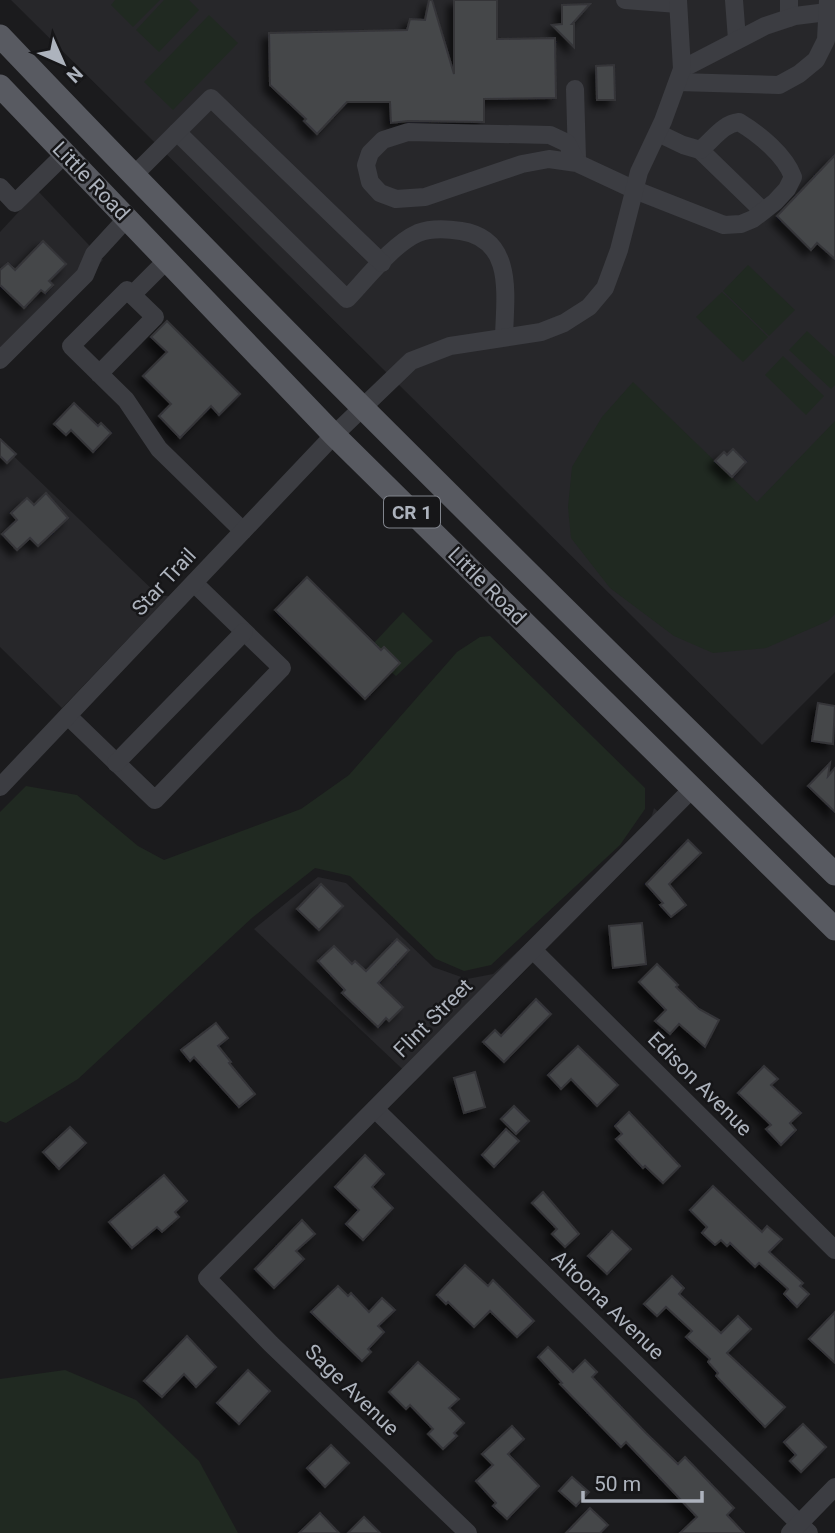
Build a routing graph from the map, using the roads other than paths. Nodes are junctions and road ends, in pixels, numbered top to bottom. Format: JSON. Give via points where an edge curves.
{"nodes":[{"id":1,"x":625,"y":0,"type":"edge"},
{"id":2,"x":734,"y":0,"type":"edge"},
{"id":3,"x":678,"y":2,"type":"edge"},
{"id":4,"x":828,"y":6,"type":"edge"},
{"id":5,"x":789,"y":9,"type":"edge"},
{"id":6,"x":0,"y":36,"type":"edge"},
{"id":7,"x":737,"y":39,"type":"junction"},
{"id":8,"x":680,"y":75,"type":"junction"},
{"id":9,"x":0,"y":86,"type":"edge"},
{"id":10,"x":575,"y":89,"type":"dead end"},
{"id":11,"x":177,"y":132,"type":"junction"},
{"id":12,"x":658,"y":133,"type":"junction"},
{"id":13,"x":700,"y":150,"type":"junction"},
{"id":14,"x":65,"y":154,"type":"junction"},
{"id":15,"x":577,"y":163,"type":"junction"},
{"id":16,"x":134,"y":176,"type":"junction"},
{"id":17,"x":0,"y":187,"type":"edge"},
{"id":18,"x":635,"y":190,"type":"junction"},
{"id":19,"x":763,"y":211,"type":"junction"},
{"id":20,"x":127,"y":218,"type":"junction"},
{"id":21,"x":167,"y":260,"type":"junction"},
{"id":22,"x":382,"y":262,"type":"junction"},
{"id":23,"x":132,"y":295,"type":"junction"},
{"id":24,"x":504,"y":337,"type":"junction"},
{"id":25,"x":0,"y":360,"type":"edge"},
{"id":26,"x":99,"y":374,"type":"junction"},
{"id":27,"x":362,"y":409,"type":"junction"},
{"id":28,"x":334,"y":435,"type":"junction"},
{"id":29,"x":243,"y":531,"type":"junction"},
{"id":30,"x":194,"y":583,"type":"junction"},
{"id":31,"x":244,"y":632,"type":"junction"},
{"id":32,"x":68,"y":716,"type":"junction"},
{"id":33,"x":116,"y":763,"type":"junction"},
{"id":34,"x":0,"y":787,"type":"edge"},
{"id":35,"x":692,"y":789,"type":"junction"},
{"id":36,"x":835,"y":874,"type":"edge"},
{"id":37,"x":835,"y":929,"type":"edge"},
{"id":38,"x":533,"y":950,"type":"junction"},
{"id":39,"x":375,"y":1109,"type":"junction"},
{"id":40,"x":835,"y":1250,"type":"edge"},
{"id":41,"x":207,"y":1278,"type":"joint"},
{"id":42,"x":835,"y":1487,"type":"edge"},
{"id":43,"x":800,"y":1530,"type":"edge"},
{"id":44,"x":468,"y":1533,"type":"edge"}],
"edges":[{"from":1,"to":3,"type":"street"},
{"from":2,"to":7,"type":"street"},
{"from":3,"to":8,"type":"street"},
{"from":4,"to":5,"type":"street"},
{"from":4,"to":8,"type":"street","via":[[827,40],[816,60],[779,85]]},
{"from":5,"to":7,"type":"street"},
{"from":6,"to":16,"type":"main road","name":"Little Road","number":"CR 1"},
{"from":7,"to":8,"type":"street"},
{"from":8,"to":12,"type":"street","name":"Star Trail"},
{"from":9,"to":14,"type":"main road","name":"Little Road","number":"CR 1"},
{"from":10,"to":15,"type":"street"},
{"from":11,"to":16,"type":"street"},
{"from":11,"to":22,"type":"street","via":[[211,98]]},
{"from":11,"to":22,"type":"street","via":[[347,299]]},
{"from":12,"to":13,"type":"street"},
{"from":12,"to":18,"type":"street","name":"Star Trail"},
{"from":13,"to":19,"type":"street"},
{"from":13,"to":19,"type":"street","via":[[731,123],[739,122],[760,138],[793,177]]},
{"from":14,"to":17,"type":"street","via":[[15,203]]},
{"from":14,"to":20,"type":"main road","name":"Little Road","number":"CR 1"},
{"from":15,"to":15,"type":"street","via":[[567,143],[550,135],[408,132],[383,140],[366,165],[370,182],[380,193],[396,199],[425,197],[522,164],[549,159]]},
{"from":15,"to":18,"type":"street"},
{"from":16,"to":27,"type":"main road","name":"Little Road","number":"CR 1"},
{"from":18,"to":19,"type":"street","via":[[724,225],[741,224]]},
{"from":18,"to":24,"type":"street","name":"Star Trail","via":[[620,250],[605,288],[589,307],[541,332]]},
{"from":20,"to":21,"type":"main road","name":"Little Road","number":"CR 1"},
{"from":20,"to":25,"type":"street","via":[[94,254],[85,275]]},
{"from":21,"to":23,"type":"street"},
{"from":21,"to":28,"type":"main road","name":"Little Road","number":"CR 1"},
{"from":22,"to":24,"type":"street","via":[[419,232],[470,232],[489,242],[502,262],[506,285]]},
{"from":23,"to":26,"type":"street","via":[[155,317]]},
{"from":23,"to":26,"type":"street","via":[[127,290],[71,346]]},
{"from":24,"to":27,"type":"street","name":"Star Trail","via":[[450,346],[411,361]]},
{"from":26,"to":29,"type":"street","via":[[126,400],[159,449]]},
{"from":27,"to":28,"type":"street","name":"Star Trail"},
{"from":27,"to":36,"type":"main road","name":"Little Road","number":"CR 1"},
{"from":28,"to":29,"type":"street","name":"Star Trail"},
{"from":28,"to":35,"type":"main road","name":"Little Road","number":"CR 1"},
{"from":29,"to":30,"type":"street","name":"Star Trail"},
{"from":30,"to":31,"type":"street"},
{"from":30,"to":32,"type":"street","name":"Star Trail"},
{"from":31,"to":33,"type":"street"},
{"from":31,"to":33,"type":"street","via":[[282,668],[155,800]]},
{"from":32,"to":33,"type":"street"},
{"from":32,"to":34,"type":"street","name":"Star Trail"},
{"from":35,"to":37,"type":"main road","name":"Little Road","number":"CR 1"},
{"from":35,"to":38,"type":"street","name":"Flint Street"},
{"from":38,"to":39,"type":"street","name":"Flint Street"},
{"from":38,"to":40,"type":"street","name":"Edison Avenue"},
{"from":39,"to":41,"type":"street","name":"Flint Street"},
{"from":39,"to":43,"type":"street","name":"Altoona Avenue"},
{"from":41,"to":44,"type":"street","name":"Sage Avenue"},
{"from":42,"to":43,"type":"street"}]}
